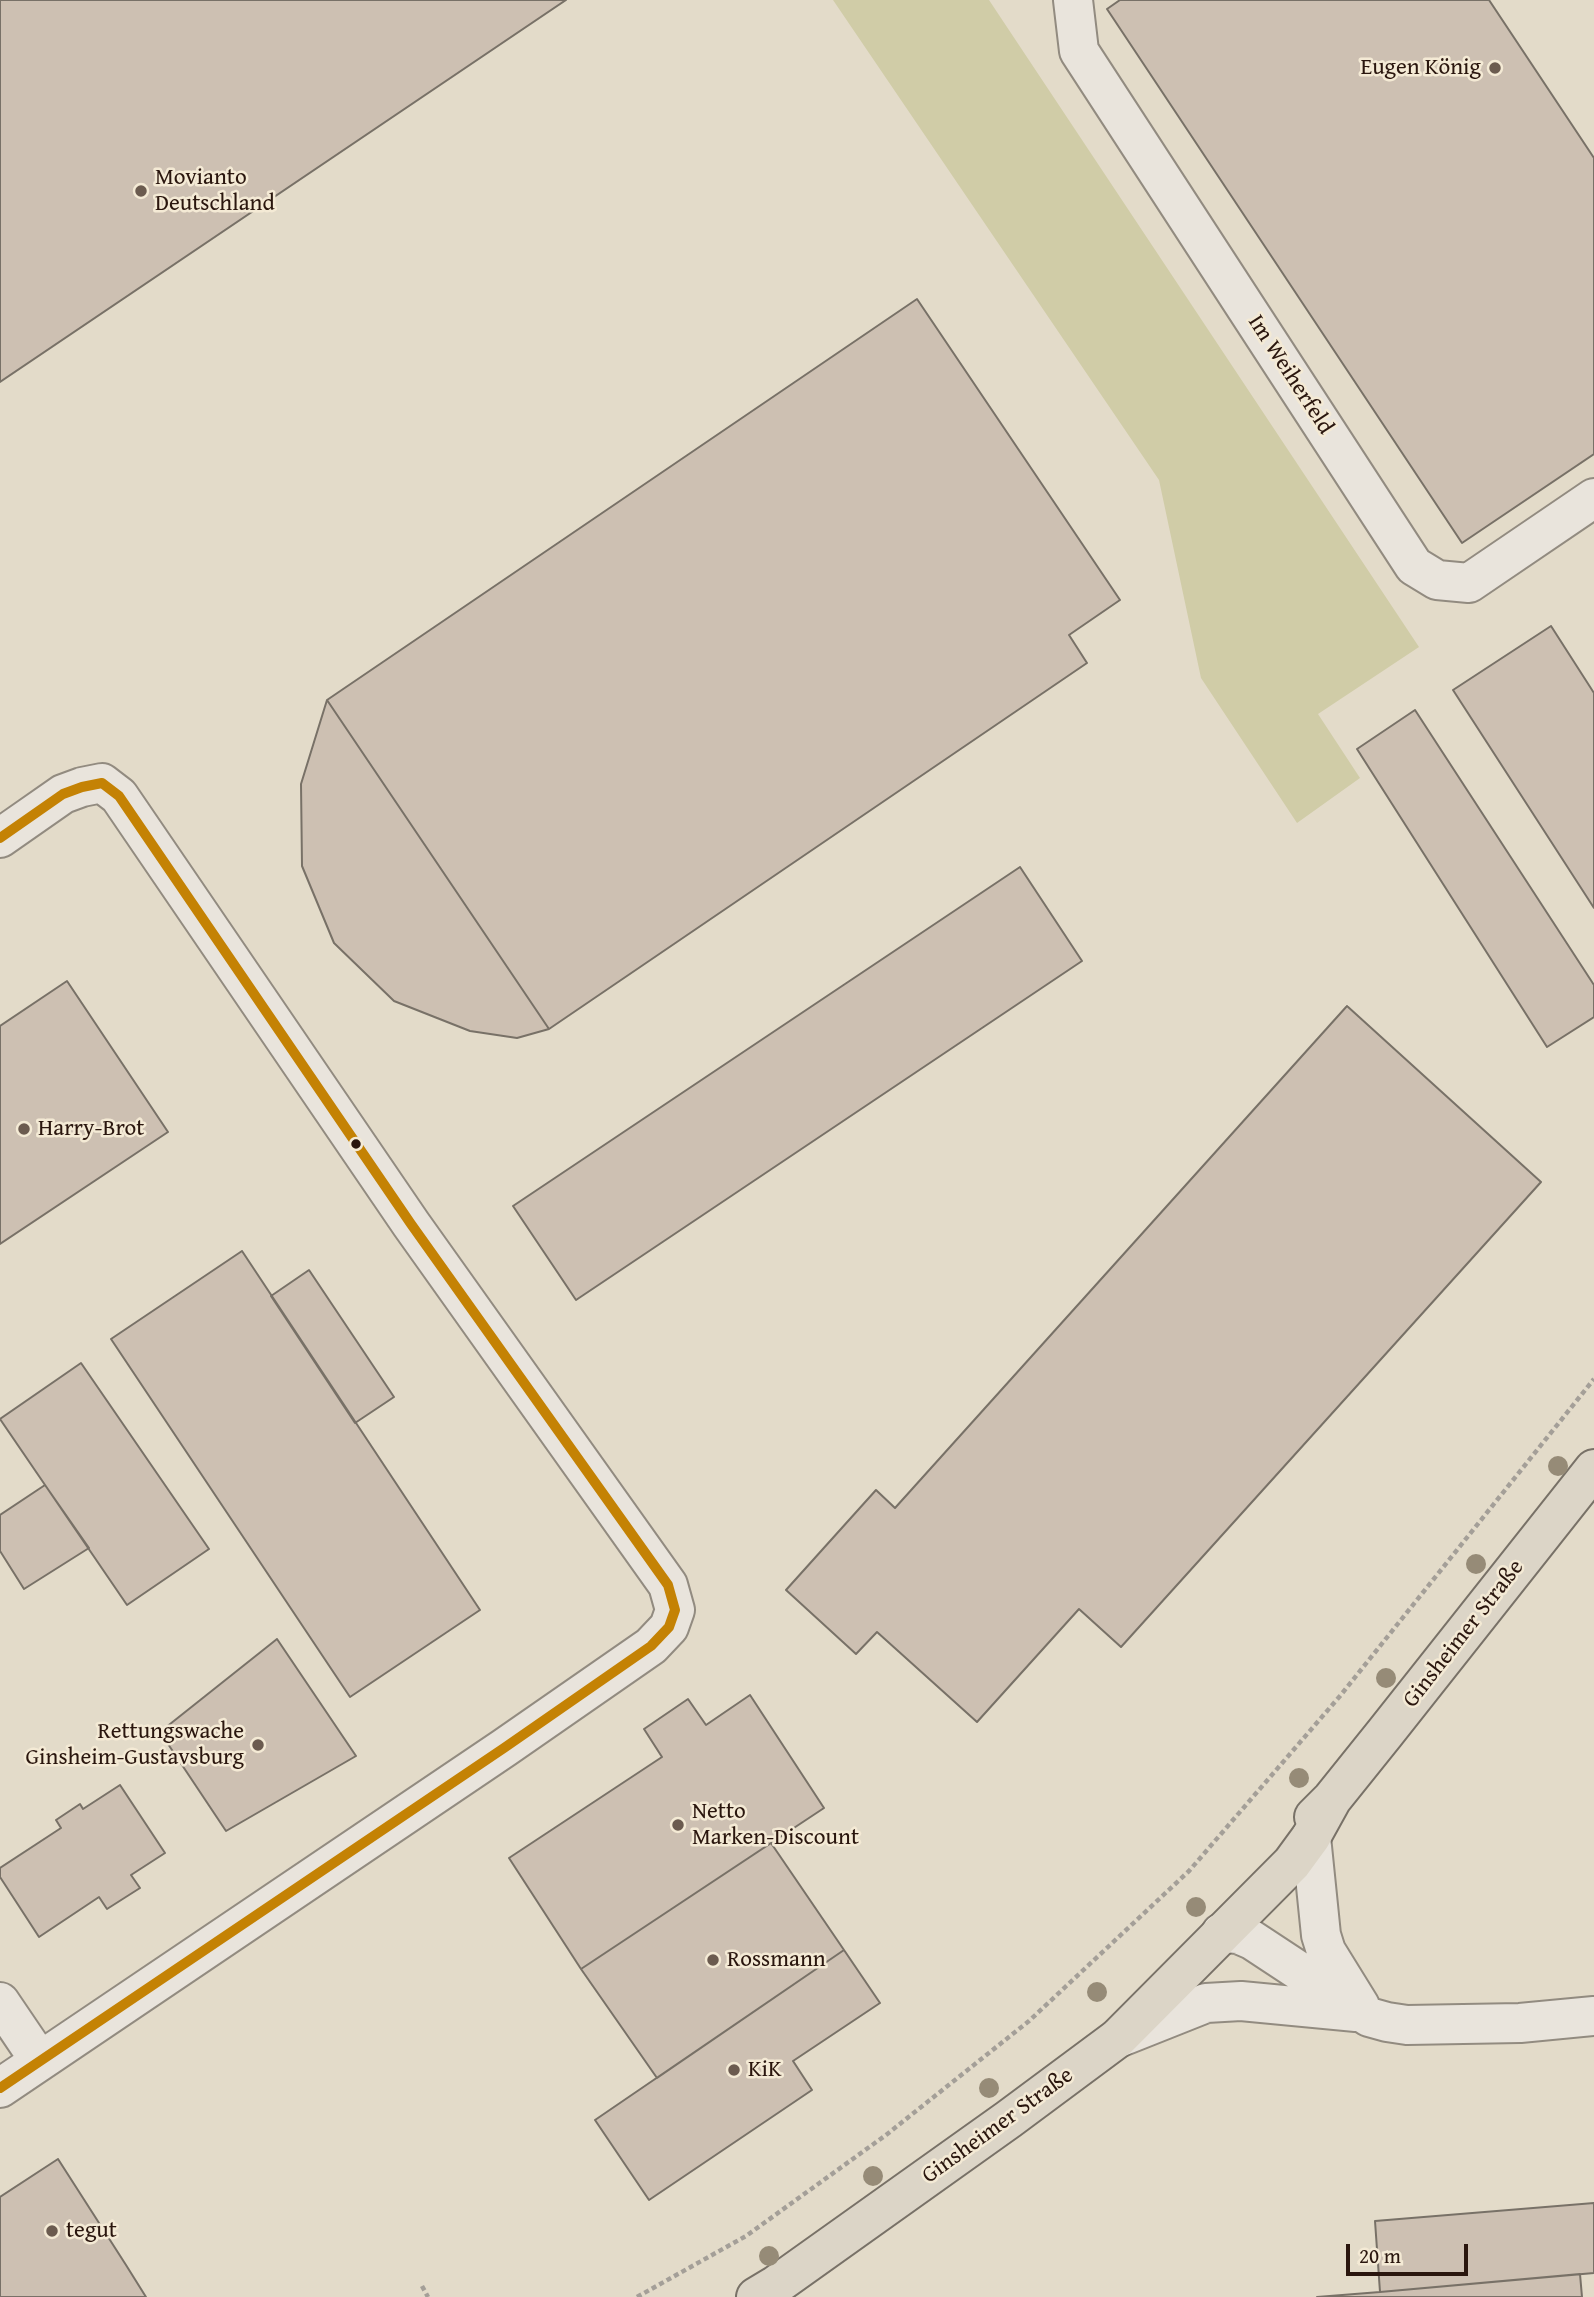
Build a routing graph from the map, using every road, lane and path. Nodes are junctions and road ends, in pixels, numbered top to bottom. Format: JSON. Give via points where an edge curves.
{"nodes":[{"id":1,"x":1073,"y":0,"type":"edge"},
{"id":2,"x":1594,"y":498,"type":"edge"},
{"id":3,"x":0,"y":838,"type":"edge"},
{"id":4,"x":1594,"y":1379,"type":"edge"},
{"id":5,"x":1594,"y":1469,"type":"edge"},
{"id":6,"x":1332,"y":1799,"type":"junction"},
{"id":7,"x":1311,"y":1837,"type":"junction"},
{"id":8,"x":1221,"y":1933,"type":"junction"},
{"id":9,"x":0,"y":2002,"type":"edge"},
{"id":10,"x":1365,"y":2013,"type":"junction"},
{"id":11,"x":1594,"y":2016,"type":"edge"},
{"id":12,"x":1118,"y":2038,"type":"junction"},
{"id":13,"x":40,"y":2061,"type":"junction"},
{"id":14,"x":0,"y":2088,"type":"edge"},
{"id":15,"x":422,"y":2286,"type":"dead end"},
{"id":16,"x":428,"y":2297,"type":"edge"},
{"id":17,"x":637,"y":2297,"type":"edge"},
{"id":18,"x":756,"y":2297,"type":"edge"}],
"edges":[{"from":1,"to":2,"type":"street","name":"Im Weiherfeld","via":[[1079,51],[1415,566],[1437,580],[1469,583]]},
{"from":3,"to":13,"type":"street","via":[[63,794],[82,787],[103,783],[119,796],[411,1224],[668,1586],[675,1610],[669,1627],[651,1646]]},
{"from":4,"to":17,"type":"path","via":[[1340,1696],[1189,1871],[1029,2021],[886,2135],[746,2236]]},
{"from":5,"to":6,"type":"main road","name":"Ginsheimer Straße"},
{"from":6,"to":7,"type":"main road","name":"Ginsheimer Straße"},
{"from":6,"to":8,"type":"main road","name":"Ginsheimer Straße","via":[[1262,1873]]},
{"from":7,"to":8,"type":"main road","name":"Ginsheimer Straße","via":[[1292,1863]]},
{"from":7,"to":10,"type":"street","via":[[1321,1936]]},
{"from":8,"to":10,"type":"street","via":[[1252,1940]]},
{"from":8,"to":12,"type":"main road","name":"Ginsheimer Straße"},
{"from":9,"to":13,"type":"street"},
{"from":10,"to":11,"type":"street","via":[[1407,2025]]},
{"from":10,"to":12,"type":"street","via":[[1241,2001],[1206,2003]]},
{"from":12,"to":18,"type":"main road","name":"Ginsheimer Straße"},
{"from":13,"to":14,"type":"street"},
{"from":15,"to":16,"type":"path"}]}
